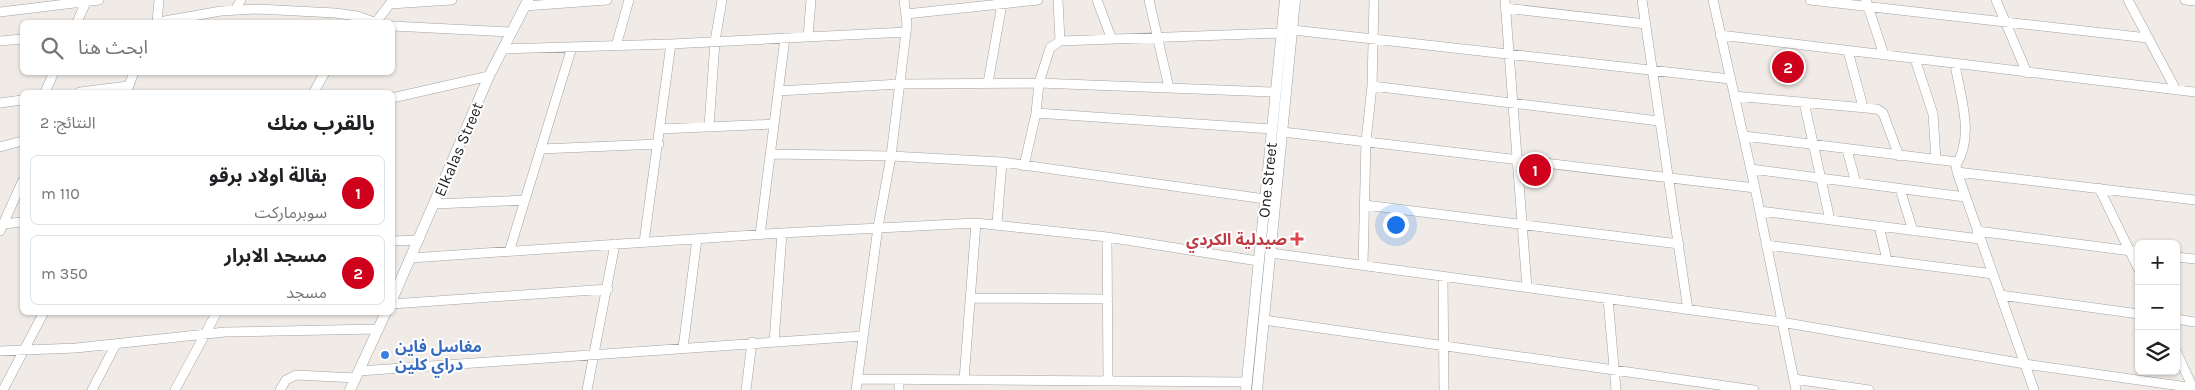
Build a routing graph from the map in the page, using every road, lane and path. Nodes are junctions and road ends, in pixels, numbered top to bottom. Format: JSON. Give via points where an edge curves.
{"nodes":[{"id":1,"x":99,"y":0,"type":"edge"},
{"id":2,"x":159,"y":0,"type":"edge"},
{"id":3,"x":240,"y":0,"type":"edge"},
{"id":4,"x":452,"y":0,"type":"edge"},
{"id":5,"x":607,"y":0,"type":"edge"},
{"id":6,"x":629,"y":0,"type":"edge"},
{"id":7,"x":722,"y":0,"type":"edge"},
{"id":8,"x":811,"y":0,"type":"edge"},
{"id":9,"x":904,"y":0,"type":"edge"},
{"id":10,"x":1038,"y":0,"type":"edge"},
{"id":11,"x":1058,"y":0,"type":"edge"},
{"id":12,"x":1097,"y":0,"type":"edge"},
{"id":13,"x":1149,"y":0,"type":"edge"},
{"id":14,"x":1285,"y":0,"type":"edge"},
{"id":15,"x":1295,"y":0,"type":"edge"},
{"id":16,"x":1374,"y":0,"type":"edge"},
{"id":17,"x":1642,"y":0,"type":"edge"},
{"id":18,"x":1713,"y":0,"type":"edge"},
{"id":19,"x":1810,"y":0,"type":"edge"},
{"id":20,"x":1996,"y":0,"type":"edge"},
{"id":21,"x":2128,"y":0,"type":"edge"},
{"id":22,"x":2186,"y":0,"type":"edge"},
{"id":23,"x":87,"y":1,"type":"edge"},
{"id":24,"x":2195,"y":1,"type":"edge"},
{"id":25,"x":391,"y":2,"type":"edge"},
{"id":26,"x":527,"y":3,"type":"edge"},
{"id":27,"x":1002,"y":4,"type":"junction"},
{"id":28,"x":1505,"y":4,"type":"edge"},
{"id":29,"x":1867,"y":4,"type":"edge"},
{"id":30,"x":235,"y":10,"type":"junction"},
{"id":31,"x":0,"y":12,"type":"edge"},
{"id":32,"x":906,"y":14,"type":"junction"},
{"id":33,"x":78,"y":20,"type":"edge"},
{"id":34,"x":158,"y":20,"type":"edge"},
{"id":35,"x":171,"y":20,"type":"edge"},
{"id":36,"x":364,"y":20,"type":"edge"},
{"id":37,"x":377,"y":20,"type":"edge"},
{"id":38,"x":2005,"y":22,"type":"junction"},
{"id":39,"x":1290,"y":23,"type":"junction"},
{"id":40,"x":1646,"y":24,"type":"junction"},
{"id":41,"x":395,"y":26,"type":"edge"},
{"id":42,"x":512,"y":32,"type":"junction"},
{"id":43,"x":906,"y":32,"type":"junction"},
{"id":44,"x":1282,"y":33,"type":"junction"},
{"id":45,"x":1720,"y":35,"type":"junction"},
{"id":46,"x":808,"y":37,"type":"junction"},
{"id":47,"x":785,"y":38,"type":"junction"},
{"id":48,"x":1373,"y":38,"type":"junction"},
{"id":49,"x":2148,"y":38,"type":"junction"},
{"id":50,"x":20,"y":39,"type":"edge"},
{"id":51,"x":1158,"y":39,"type":"junction"},
{"id":52,"x":1112,"y":40,"type":"junction"},
{"id":53,"x":0,"y":41,"type":"edge"},
{"id":54,"x":715,"y":41,"type":"junction"},
{"id":55,"x":1060,"y":41,"type":"junction"},
{"id":56,"x":672,"y":44,"type":"junction"},
{"id":57,"x":616,"y":46,"type":"junction"},
{"id":58,"x":572,"y":47,"type":"junction"},
{"id":59,"x":503,"y":49,"type":"junction"},
{"id":60,"x":1848,"y":51,"type":"junction"},
{"id":61,"x":1508,"y":53,"type":"junction"},
{"id":62,"x":1884,"y":55,"type":"junction"},
{"id":63,"x":1916,"y":59,"type":"junction"},
{"id":64,"x":1955,"y":64,"type":"junction"},
{"id":65,"x":1653,"y":71,"type":"junction"},
{"id":66,"x":2027,"y":73,"type":"junction"},
{"id":67,"x":53,"y":75,"type":"edge"},
{"id":68,"x":133,"y":75,"type":"edge"},
{"id":69,"x":323,"y":75,"type":"edge"},
{"id":70,"x":489,"y":76,"type":"junction"},
{"id":71,"x":1730,"y":79,"type":"junction"},
{"id":72,"x":988,"y":83,"type":"junction"},
{"id":73,"x":1039,"y":83,"type":"junction"},
{"id":74,"x":900,"y":84,"type":"junction"},
{"id":75,"x":1372,"y":86,"type":"junction"},
{"id":76,"x":1169,"y":88,"type":"junction"},
{"id":77,"x":127,"y":89,"type":"edge"},
{"id":78,"x":46,"y":90,"type":"edge"},
{"id":79,"x":111,"y":90,"type":"edge"},
{"id":80,"x":315,"y":90,"type":"edge"},
{"id":81,"x":2176,"y":90,"type":"junction"},
{"id":82,"x":778,"y":91,"type":"junction"},
{"id":83,"x":1275,"y":92,"type":"junction"},
{"id":84,"x":2195,"y":92,"type":"edge"},
{"id":85,"x":1734,"y":96,"type":"junction"},
{"id":86,"x":395,"y":97,"type":"edge"},
{"id":87,"x":20,"y":100,"type":"edge"},
{"id":88,"x":1513,"y":102,"type":"junction"},
{"id":89,"x":1804,"y":102,"type":"junction"},
{"id":90,"x":0,"y":103,"type":"edge"},
{"id":91,"x":1863,"y":107,"type":"junction"},
{"id":92,"x":1036,"y":113,"type":"junction"},
{"id":93,"x":1659,"y":121,"type":"junction"},
{"id":94,"x":774,"y":124,"type":"junction"},
{"id":95,"x":709,"y":127,"type":"junction"},
{"id":96,"x":660,"y":129,"type":"junction"},
{"id":97,"x":1272,"y":129,"type":"junction"},
{"id":98,"x":1284,"y":132,"type":"junction"},
{"id":99,"x":1744,"y":136,"type":"junction"},
{"id":100,"x":20,"y":142,"type":"edge"},
{"id":101,"x":1366,"y":142,"type":"junction"},
{"id":102,"x":659,"y":144,"type":"junction"},
{"id":103,"x":1813,"y":146,"type":"junction"},
{"id":104,"x":0,"y":147,"type":"edge"},
{"id":105,"x":541,"y":149,"type":"junction"},
{"id":106,"x":1847,"y":150,"type":"junction"},
{"id":107,"x":772,"y":154,"type":"junction"},
{"id":108,"x":891,"y":156,"type":"junction"},
{"id":109,"x":1899,"y":156,"type":"junction"},
{"id":110,"x":1518,"y":159,"type":"junction"},
{"id":111,"x":1936,"y":160,"type":"junction"},
{"id":112,"x":1002,"y":162,"type":"junction"},
{"id":113,"x":1024,"y":166,"type":"junction"},
{"id":114,"x":1957,"y":167,"type":"junction"},
{"id":115,"x":1751,"y":169,"type":"junction"},
{"id":116,"x":1820,"y":178,"type":"junction"},
{"id":117,"x":1668,"y":179,"type":"junction"},
{"id":118,"x":1856,"y":183,"type":"junction"},
{"id":119,"x":20,"y":186,"type":"edge"},
{"id":120,"x":1756,"y":188,"type":"junction"},
{"id":121,"x":2099,"y":188,"type":"junction"},
{"id":122,"x":1900,"y":189,"type":"junction"},
{"id":123,"x":1966,"y":198,"type":"junction"},
{"id":124,"x":1265,"y":199,"type":"junction"},
{"id":125,"x":525,"y":200,"type":"junction"},
{"id":126,"x":2195,"y":200,"type":"edge"},
{"id":127,"x":435,"y":204,"type":"junction"},
{"id":128,"x":1365,"y":205,"type":"junction"},
{"id":129,"x":1760,"y":211,"type":"junction"},
{"id":130,"x":1830,"y":220,"type":"junction"},
{"id":131,"x":20,"y":222,"type":"edge"},
{"id":132,"x":976,"y":222,"type":"junction"},
{"id":133,"x":1522,"y":222,"type":"junction"},
{"id":134,"x":996,"y":224,"type":"junction"},
{"id":135,"x":1879,"y":226,"type":"junction"},
{"id":136,"x":2,"y":227,"type":"edge"},
{"id":137,"x":878,"y":228,"type":"junction"},
{"id":138,"x":1913,"y":231,"type":"junction"},
{"id":139,"x":782,"y":232,"type":"junction"},
{"id":140,"x":760,"y":235,"type":"junction"},
{"id":141,"x":1979,"y":235,"type":"junction"},
{"id":142,"x":1106,"y":237,"type":"junction"},
{"id":143,"x":697,"y":239,"type":"junction"},
{"id":144,"x":419,"y":240,"type":"junction"},
{"id":145,"x":395,"y":241,"type":"edge"},
{"id":146,"x":644,"y":242,"type":"junction"},
{"id":147,"x":615,"y":244,"type":"junction"},
{"id":148,"x":1679,"y":244,"type":"junction"},
{"id":149,"x":1766,"y":244,"type":"junction"},
{"id":150,"x":2134,"y":251,"type":"edge"},
{"id":151,"x":509,"y":252,"type":"junction"},
{"id":152,"x":1271,"y":253,"type":"junction"},
{"id":153,"x":2180,"y":257,"type":"edge"},
{"id":154,"x":411,"y":258,"type":"junction"},
{"id":155,"x":2195,"y":259,"type":"edge"},
{"id":156,"x":1887,"y":260,"type":"junction"},
{"id":157,"x":1258,"y":261,"type":"junction"},
{"id":158,"x":1363,"y":265,"type":"junction"},
{"id":159,"x":1993,"y":274,"type":"junction"},
{"id":160,"x":1443,"y":277,"type":"junction"},
{"id":161,"x":1527,"y":288,"type":"junction"},
{"id":162,"x":608,"y":290,"type":"junction"},
{"id":163,"x":395,"y":293,"type":"edge"},
{"id":164,"x":2000,"y":295,"type":"junction"},
{"id":165,"x":970,"y":298,"type":"junction"},
{"id":166,"x":1108,"y":298,"type":"junction"},
{"id":167,"x":1608,"y":299,"type":"junction"},
{"id":168,"x":395,"y":304,"type":"edge"},
{"id":169,"x":1260,"y":304,"type":"junction"},
{"id":170,"x":1688,"y":310,"type":"junction"},
{"id":171,"x":2135,"y":313,"type":"edge"},
{"id":172,"x":43,"y":315,"type":"edge"},
{"id":173,"x":215,"y":315,"type":"edge"},
{"id":174,"x":385,"y":315,"type":"edge"},
{"id":175,"x":1264,"y":320,"type":"junction"},
{"id":176,"x":2180,"y":320,"type":"edge"},
{"id":177,"x":1780,"y":322,"type":"junction"},
{"id":178,"x":2195,"y":322,"type":"edge"},
{"id":179,"x":378,"y":330,"type":"junction"},
{"id":180,"x":205,"y":334,"type":"junction"},
{"id":181,"x":863,"y":336,"type":"junction"},
{"id":182,"x":752,"y":342,"type":"junction"},
{"id":183,"x":774,"y":342,"type":"junction"},
{"id":184,"x":116,"y":344,"type":"junction"},
{"id":185,"x":1443,"y":345,"type":"junction"},
{"id":186,"x":683,"y":348,"type":"junction"},
{"id":187,"x":0,"y":351,"type":"edge"},
{"id":188,"x":25,"y":351,"type":"junction"},
{"id":189,"x":595,"y":355,"type":"junction"},
{"id":190,"x":2180,"y":359,"type":"edge"},
{"id":191,"x":2025,"y":364,"type":"junction"},
{"id":192,"x":1614,"y":369,"type":"junction"},
{"id":193,"x":358,"y":375,"type":"junction"},
{"id":194,"x":858,"y":379,"type":"junction"},
{"id":195,"x":1794,"y":379,"type":"junction"},
{"id":196,"x":964,"y":380,"type":"junction"},
{"id":197,"x":1108,"y":381,"type":"junction"},
{"id":198,"x":3,"y":384,"type":"edge"},
{"id":199,"x":899,"y":385,"type":"edge"},
{"id":200,"x":1022,"y":385,"type":"edge"},
{"id":201,"x":1246,"y":386,"type":"edge"},
{"id":202,"x":2194,"y":388,"type":"edge"},
{"id":203,"x":92,"y":390,"type":"edge"},
{"id":204,"x":174,"y":390,"type":"edge"},
{"id":205,"x":280,"y":390,"type":"edge"},
{"id":206,"x":350,"y":390,"type":"edge"},
{"id":207,"x":587,"y":390,"type":"edge"},
{"id":208,"x":746,"y":390,"type":"edge"},
{"id":209,"x":856,"y":390,"type":"edge"},
{"id":210,"x":1257,"y":390,"type":"edge"},
{"id":211,"x":1444,"y":390,"type":"edge"},
{"id":212,"x":1616,"y":390,"type":"edge"},
{"id":213,"x":1754,"y":390,"type":"edge"},
{"id":214,"x":1796,"y":390,"type":"edge"},
{"id":215,"x":1869,"y":390,"type":"edge"},
{"id":216,"x":2034,"y":390,"type":"edge"}],
"edges":[{"from":1,"to":23,"type":"street"},
{"from":2,"to":34,"type":"street"},
{"from":3,"to":30,"type":"street"},
{"from":4,"to":25,"type":"street"},
{"from":5,"to":26,"type":"street"},
{"from":6,"to":57,"type":"street"},
{"from":7,"to":54,"type":"street"},
{"from":8,"to":46,"type":"street"},
{"from":9,"to":32,"type":"street"},
{"from":10,"to":27,"type":"street"},
{"from":11,"to":55,"type":"street"},
{"from":12,"to":52,"type":"street"},
{"from":13,"to":51,"type":"street"},
{"from":14,"to":39,"type":"street","name":"One Street"},
{"from":15,"to":39,"type":"street","name":"One Street"},
{"from":16,"to":48,"type":"street"},
{"from":17,"to":40,"type":"street"},
{"from":18,"to":45,"type":"street"},
{"from":19,"to":29,"type":"street"},
{"from":20,"to":38,"type":"street"},
{"from":21,"to":49,"type":"street"},
{"from":22,"to":24,"type":"street"},
{"from":23,"to":31,"type":"street"},
{"from":23,"to":33,"type":"street"},
{"from":25,"to":37,"type":"street"},
{"from":26,"to":42,"type":"street","name":"Elkalas Street"},
{"from":27,"to":32,"type":"street"},
{"from":27,"to":72,"type":"street"},
{"from":28,"to":40,"type":"street"},
{"from":28,"to":61,"type":"street"},
{"from":29,"to":38,"type":"street"},
{"from":29,"to":62,"type":"street"},
{"from":30,"to":35,"type":"street"},
{"from":30,"to":36,"type":"street","via":[[312,11]]},
{"from":32,"to":43,"type":"street"},
{"from":38,"to":49,"type":"street"},
{"from":38,"to":66,"type":"street"},
{"from":39,"to":44,"type":"street","name":"One Street"},
{"from":39,"to":48,"type":"street"},
{"from":39,"to":98,"type":"street","name":"One Street"},
{"from":40,"to":65,"type":"street"},
{"from":41,"to":42,"type":"street"},
{"from":42,"to":59,"type":"street","name":"Elkalas Street"},
{"from":43,"to":46,"type":"street"},
{"from":43,"to":74,"type":"street"},
{"from":44,"to":51,"type":"street"},
{"from":44,"to":83,"type":"street","name":"One Street"},
{"from":45,"to":60,"type":"street"},
{"from":45,"to":71,"type":"street"},
{"from":46,"to":47,"type":"street"},
{"from":47,"to":54,"type":"street"},
{"from":47,"to":82,"type":"street"},
{"from":48,"to":61,"type":"street"},
{"from":48,"to":75,"type":"street"},
{"from":49,"to":81,"type":"street"},
{"from":50,"to":53,"type":"street"},
{"from":51,"to":52,"type":"street"},
{"from":51,"to":76,"type":"street"},
{"from":52,"to":55,"type":"street"},
{"from":54,"to":56,"type":"street"},
{"from":54,"to":95,"type":"street"},
{"from":55,"to":73,"type":"street","via":[[1050,48]]},
{"from":56,"to":57,"type":"street"},
{"from":56,"to":96,"type":"street"},
{"from":57,"to":58,"type":"street"},
{"from":58,"to":59,"type":"street"},
{"from":58,"to":105,"type":"street"},
{"from":59,"to":70,"type":"street","name":"Elkalas Street"},
{"from":60,"to":62,"type":"street"},
{"from":60,"to":91,"type":"street"},
{"from":61,"to":65,"type":"street"},
{"from":61,"to":88,"type":"street"},
{"from":62,"to":63,"type":"street"},
{"from":63,"to":64,"type":"street"},
{"from":63,"to":111,"type":"street","via":[[1933,114]]},
{"from":64,"to":66,"type":"street"},
{"from":64,"to":114,"type":"street","via":[[1966,132],[1963,154]]},
{"from":65,"to":71,"type":"street"},
{"from":65,"to":93,"type":"street"},
{"from":66,"to":81,"type":"street"},
{"from":67,"to":78,"type":"street"},
{"from":68,"to":77,"type":"street"},
{"from":69,"to":80,"type":"street"},
{"from":70,"to":86,"type":"street"},
{"from":70,"to":127,"type":"street","name":"Elkalas Street"},
{"from":71,"to":85,"type":"street"},
{"from":72,"to":73,"type":"street"},
{"from":72,"to":74,"type":"street"},
{"from":73,"to":76,"type":"street"},
{"from":73,"to":92,"type":"street"},
{"from":74,"to":82,"type":"street"},
{"from":74,"to":108,"type":"street"},
{"from":75,"to":88,"type":"street"},
{"from":75,"to":101,"type":"street"},
{"from":76,"to":83,"type":"street"},
{"from":77,"to":79,"type":"street"},
{"from":81,"to":84,"type":"street"},
{"from":82,"to":94,"type":"street"},
{"from":83,"to":97,"type":"street","name":"One Street"},
{"from":85,"to":89,"type":"street"},
{"from":85,"to":99,"type":"street"},
{"from":87,"to":90,"type":"street"},
{"from":88,"to":93,"type":"street"},
{"from":88,"to":110,"type":"street"},
{"from":89,"to":91,"type":"street"},
{"from":89,"to":103,"type":"street"},
{"from":91,"to":109,"type":"street","via":[[1881,110]]},
{"from":92,"to":97,"type":"street"},
{"from":92,"to":113,"type":"street"},
{"from":93,"to":117,"type":"street"},
{"from":94,"to":95,"type":"street"},
{"from":94,"to":107,"type":"street"},
{"from":95,"to":96,"type":"street"},
{"from":96,"to":102,"type":"street"},
{"from":97,"to":124,"type":"street","name":"One Street"},
{"from":98,"to":101,"type":"street"},
{"from":98,"to":152,"type":"street","name":"One Street"},
{"from":99,"to":103,"type":"street"},
{"from":99,"to":115,"type":"street"},
{"from":100,"to":104,"type":"street"},
{"from":101,"to":110,"type":"street"},
{"from":101,"to":128,"type":"street"},
{"from":102,"to":105,"type":"street"},
{"from":102,"to":146,"type":"street"},
{"from":103,"to":106,"type":"street"},
{"from":103,"to":116,"type":"street"},
{"from":105,"to":125,"type":"street"},
{"from":106,"to":109,"type":"street"},
{"from":106,"to":118,"type":"street"},
{"from":107,"to":108,"type":"street"},
{"from":107,"to":140,"type":"street"},
{"from":108,"to":112,"type":"street"},
{"from":108,"to":137,"type":"street"},
{"from":109,"to":111,"type":"street"},
{"from":110,"to":117,"type":"street"},
{"from":110,"to":133,"type":"street"},
{"from":111,"to":114,"type":"street"},
{"from":112,"to":113,"type":"street"},
{"from":112,"to":134,"type":"street"},
{"from":113,"to":124,"type":"street"},
{"from":114,"to":121,"type":"street"},
{"from":114,"to":123,"type":"street"},
{"from":115,"to":116,"type":"street"},
{"from":115,"to":120,"type":"street"},
{"from":116,"to":118,"type":"street"},
{"from":116,"to":130,"type":"street"},
{"from":117,"to":120,"type":"street"},
{"from":117,"to":148,"type":"street"},
{"from":118,"to":122,"type":"street"},
{"from":119,"to":136,"type":"street"},
{"from":120,"to":129,"type":"street"},
{"from":121,"to":126,"type":"street"},
{"from":121,"to":150,"type":"street"},
{"from":122,"to":123,"type":"street"},
{"from":122,"to":138,"type":"street"},
{"from":123,"to":141,"type":"street"},
{"from":124,"to":157,"type":"street","name":"One Street"},
{"from":125,"to":127,"type":"street"},
{"from":125,"to":151,"type":"street"},
{"from":127,"to":144,"type":"street","name":"Elkalas Street"},
{"from":128,"to":133,"type":"street"},
{"from":128,"to":158,"type":"street"},
{"from":129,"to":130,"type":"street"},
{"from":129,"to":149,"type":"street"},
{"from":130,"to":135,"type":"street"},
{"from":131,"to":136,"type":"street"},
{"from":132,"to":134,"type":"street"},
{"from":132,"to":137,"type":"street"},
{"from":132,"to":165,"type":"street"},
{"from":133,"to":148,"type":"street"},
{"from":133,"to":161,"type":"street"},
{"from":134,"to":142,"type":"street"},
{"from":135,"to":138,"type":"street"},
{"from":135,"to":156,"type":"street"},
{"from":137,"to":139,"type":"street"},
{"from":137,"to":181,"type":"street"},
{"from":138,"to":141,"type":"street"},
{"from":139,"to":140,"type":"street"},
{"from":139,"to":183,"type":"street"},
{"from":140,"to":143,"type":"street"},
{"from":141,"to":150,"type":"street"},
{"from":141,"to":159,"type":"street"},
{"from":142,"to":157,"type":"street"},
{"from":142,"to":166,"type":"street"},
{"from":143,"to":146,"type":"street"},
{"from":143,"to":186,"type":"street"},
{"from":144,"to":145,"type":"street"},
{"from":144,"to":154,"type":"street","name":"Elkalas Street"},
{"from":146,"to":147,"type":"street"},
{"from":147,"to":151,"type":"street"},
{"from":147,"to":162,"type":"street"},
{"from":148,"to":170,"type":"street"},
{"from":149,"to":156,"type":"street"},
{"from":149,"to":177,"type":"street"},
{"from":151,"to":154,"type":"street"},
{"from":152,"to":158,"type":"street"},
{"from":152,"to":169,"type":"street","name":"One Street"},
{"from":153,"to":155,"type":"street"},
{"from":154,"to":163,"type":"street","name":"Elkalas Street"},
{"from":156,"to":159,"type":"street"},
{"from":157,"to":169,"type":"street","name":"One Street"},
{"from":158,"to":160,"type":"street"},
{"from":159,"to":164,"type":"street"},
{"from":160,"to":161,"type":"street"},
{"from":160,"to":185,"type":"street"},
{"from":161,"to":167,"type":"street"},
{"from":162,"to":168,"type":"street"},
{"from":162,"to":189,"type":"street"},
{"from":164,"to":171,"type":"street"},
{"from":164,"to":191,"type":"street"},
{"from":165,"to":166,"type":"street"},
{"from":165,"to":196,"type":"street"},
{"from":166,"to":197,"type":"street"},
{"from":167,"to":170,"type":"street"},
{"from":167,"to":192,"type":"street"},
{"from":169,"to":175,"type":"street","name":"One Street"},
{"from":169,"to":201,"type":"street","name":"One Street"},
{"from":170,"to":177,"type":"street"},
{"from":172,"to":188,"type":"street"},
{"from":173,"to":180,"type":"street"},
{"from":174,"to":179,"type":"street"},
{"from":175,"to":185,"type":"street"},
{"from":175,"to":210,"type":"street","name":"One Street"},
{"from":176,"to":178,"type":"street"},
{"from":177,"to":191,"type":"street"},
{"from":177,"to":195,"type":"street"},
{"from":179,"to":180,"type":"street"},
{"from":179,"to":193,"type":"street"},
{"from":180,"to":184,"type":"street"},
{"from":180,"to":204,"type":"street"},
{"from":181,"to":183,"type":"street"},
{"from":181,"to":194,"type":"street"},
{"from":182,"to":183,"type":"street"},
{"from":182,"to":186,"type":"street"},
{"from":182,"to":208,"type":"street"},
{"from":184,"to":188,"type":"street"},
{"from":184,"to":203,"type":"street"},
{"from":185,"to":192,"type":"street"},
{"from":185,"to":211,"type":"street"},
{"from":186,"to":189,"type":"street"},
{"from":187,"to":188,"type":"street"},
{"from":188,"to":198,"type":"street"},
{"from":189,"to":193,"type":"street"},
{"from":189,"to":207,"type":"street"},
{"from":190,"to":202,"type":"street"},
{"from":191,"to":202,"type":"street"},
{"from":191,"to":216,"type":"street"},
{"from":192,"to":212,"type":"street"},
{"from":192,"to":213,"type":"street"},
{"from":193,"to":205,"type":"street","via":[[290,376]]},
{"from":193,"to":206,"type":"street"},
{"from":194,"to":199,"type":"street"},
{"from":194,"to":209,"type":"street"},
{"from":195,"to":214,"type":"street"},
{"from":195,"to":215,"type":"street"},
{"from":196,"to":199,"type":"street"},
{"from":196,"to":200,"type":"street"},
{"from":197,"to":200,"type":"street"},
{"from":197,"to":201,"type":"street"}]}
